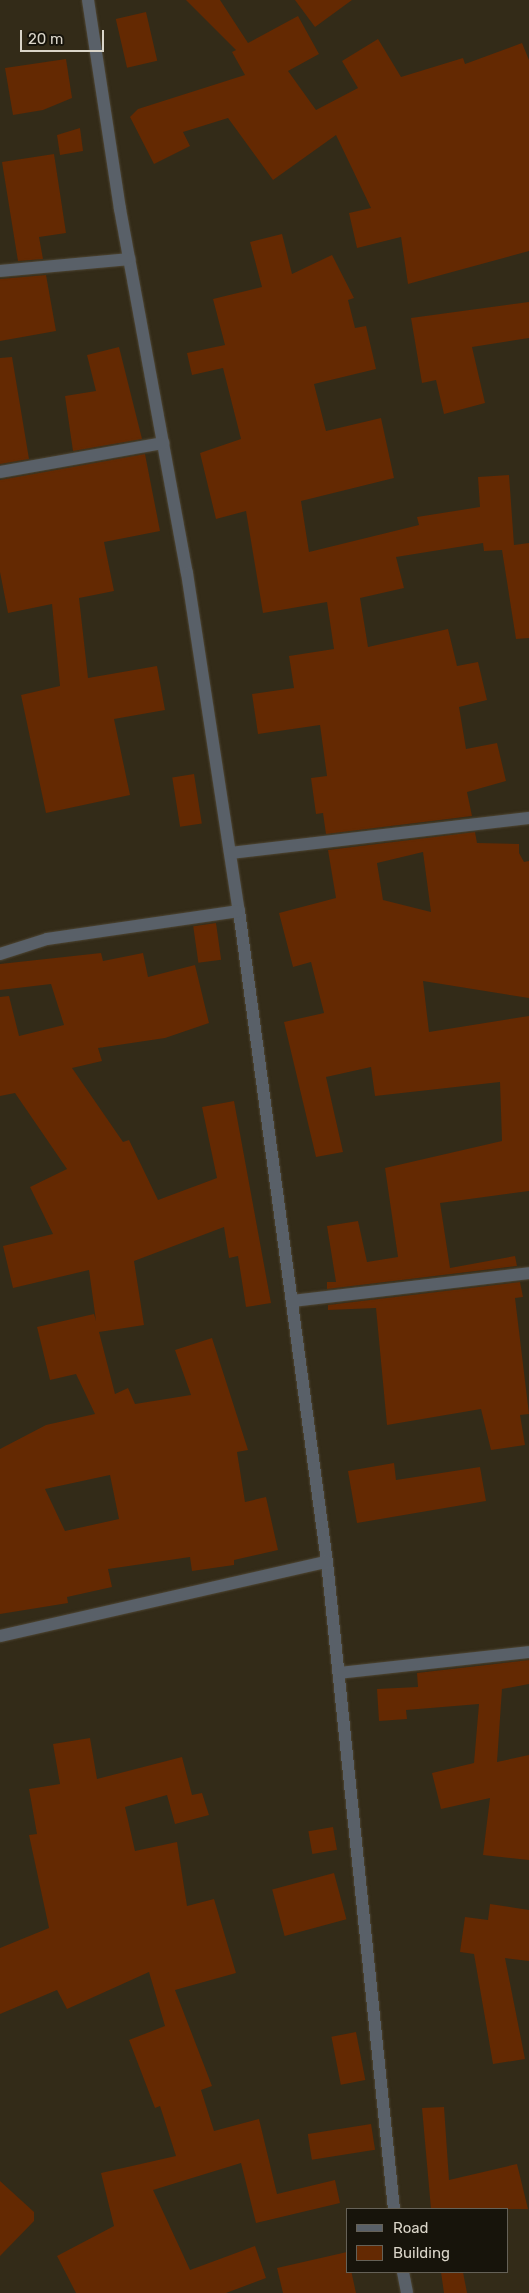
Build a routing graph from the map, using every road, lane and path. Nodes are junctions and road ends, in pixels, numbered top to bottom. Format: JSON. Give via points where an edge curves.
{"nodes":[{"id":1,"x":88,"y":0,"type":"edge"},
{"id":2,"x":129,"y":258,"type":"junction"},
{"id":3,"x":0,"y":271,"type":"edge"},
{"id":4,"x":163,"y":443,"type":"junction"},
{"id":5,"x":0,"y":472,"type":"edge"},
{"id":6,"x":529,"y":818,"type":"edge"},
{"id":7,"x":230,"y":853,"type":"junction"},
{"id":8,"x":239,"y":911,"type":"junction"},
{"id":9,"x":0,"y":954,"type":"edge"},
{"id":10,"x":529,"y":1273,"type":"edge"},
{"id":11,"x":292,"y":1301,"type":"junction"},
{"id":12,"x":326,"y":1562,"type":"junction"},
{"id":13,"x":0,"y":1636,"type":"edge"},
{"id":14,"x":529,"y":1652,"type":"edge"},
{"id":15,"x":339,"y":1673,"type":"junction"},
{"id":16,"x":394,"y":2208,"type":"edge"},
{"id":17,"x":403,"y":2273,"type":"edge"},
{"id":18,"x":406,"y":2293,"type":"edge"}],
"edges":[{"from":1,"to":2,"type":"street"},
{"from":2,"to":3,"type":"street"},
{"from":2,"to":4,"type":"street"},
{"from":4,"to":5,"type":"street"},
{"from":4,"to":7,"type":"street"},
{"from":6,"to":7,"type":"street"},
{"from":7,"to":8,"type":"street"},
{"from":8,"to":9,"type":"street","via":[[47,939]]},
{"from":8,"to":11,"type":"street"},
{"from":10,"to":11,"type":"street"},
{"from":11,"to":12,"type":"street"},
{"from":12,"to":13,"type":"street"},
{"from":12,"to":15,"type":"street"},
{"from":14,"to":15,"type":"street"},
{"from":15,"to":16,"type":"street"},
{"from":17,"to":18,"type":"street"}]}
